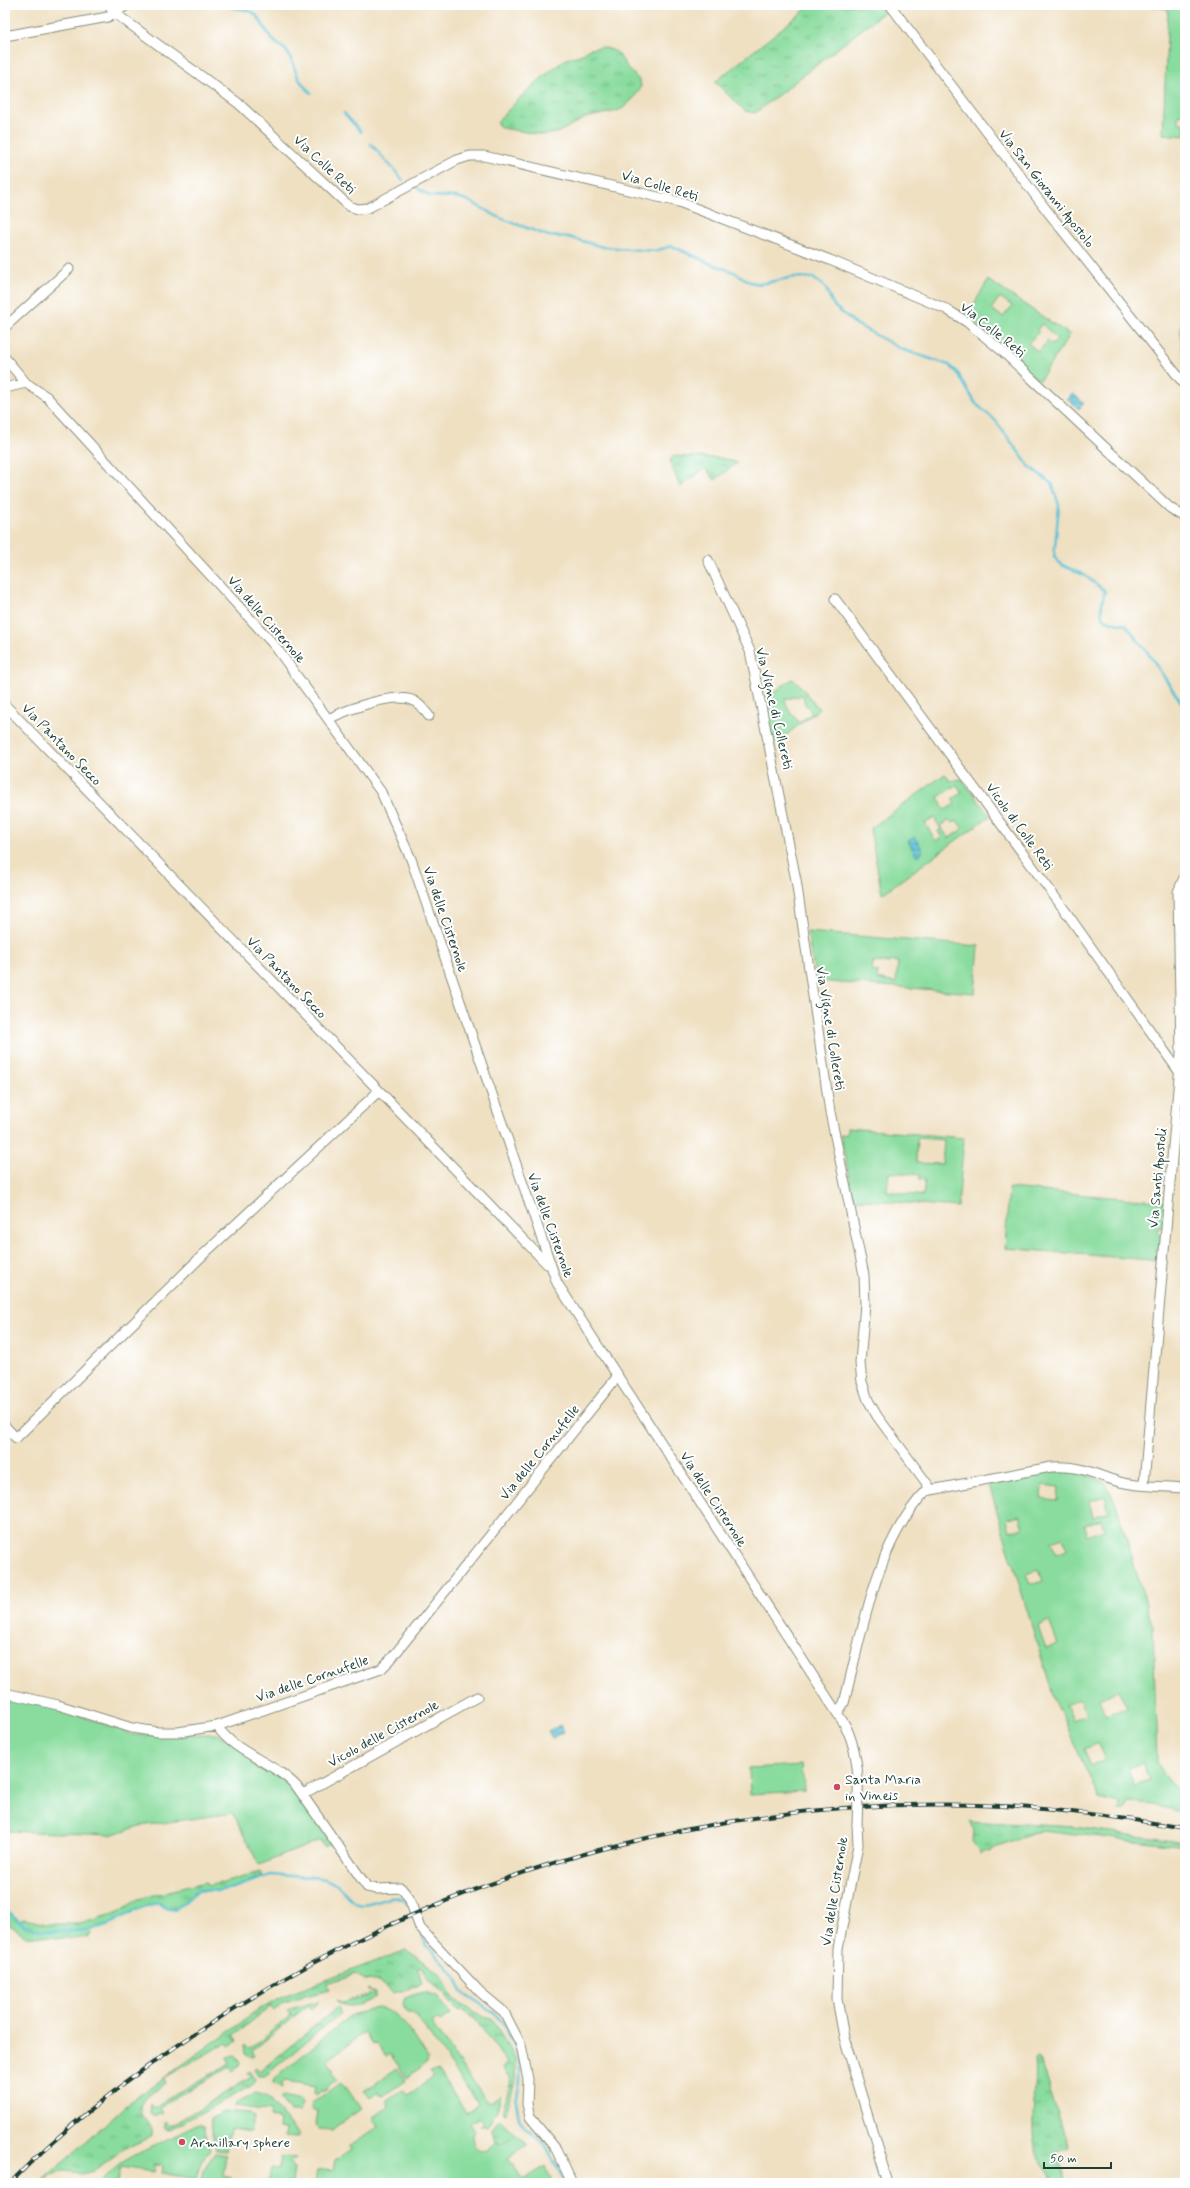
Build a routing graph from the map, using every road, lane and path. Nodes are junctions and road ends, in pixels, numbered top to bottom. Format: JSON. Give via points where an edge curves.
{"nodes":[{"id":1,"x":109,"y":5,"type":"edge"},
{"id":2,"x":127,"y":5,"type":"edge"},
{"id":3,"x":890,"y":5,"type":"edge"},
{"id":4,"x":116,"y":14,"type":"junction"},
{"id":5,"x":5,"y":36,"type":"edge"},
{"id":6,"x":68,"y":269,"type":"dead end"},
{"id":7,"x":5,"y":327,"type":"edge"},
{"id":8,"x":5,"y":358,"type":"edge"},
{"id":9,"x":26,"y":383,"type":"junction"},
{"id":10,"x":1185,"y":385,"type":"edge"},
{"id":11,"x":5,"y":388,"type":"edge"},
{"id":12,"x":1185,"y":517,"type":"edge"},
{"id":13,"x":708,"y":560,"type":"dead end"},
{"id":14,"x":835,"y":599,"type":"dead end"},
{"id":15,"x":5,"y":705,"type":"edge"},
{"id":16,"x":429,"y":716,"type":"dead end"},
{"id":17,"x":328,"y":719,"type":"junction"},
{"id":18,"x":1185,"y":875,"type":"edge"},
{"id":19,"x":1180,"y":1073,"type":"junction"},
{"id":20,"x":379,"y":1091,"type":"junction"},
{"id":21,"x":550,"y":1267,"type":"junction"},
{"id":22,"x":617,"y":1377,"type":"junction"},
{"id":23,"x":5,"y":1426,"type":"edge"},
{"id":24,"x":1144,"y":1484,"type":"junction"},
{"id":25,"x":1185,"y":1488,"type":"edge"},
{"id":26,"x":931,"y":1489,"type":"junction"},
{"id":27,"x":5,"y":1694,"type":"edge"},
{"id":28,"x":477,"y":1697,"type":"dead end"},
{"id":29,"x":838,"y":1712,"type":"junction"},
{"id":30,"x":217,"y":1726,"type":"junction"},
{"id":31,"x":303,"y":1794,"type":"junction"},
{"id":32,"x":572,"y":2183,"type":"edge"},
{"id":33,"x":888,"y":2183,"type":"edge"}],
"edges":[{"from":1,"to":4,"type":"street","name":"Via Colle Reti"},
{"from":2,"to":4,"type":"street"},
{"from":3,"to":10,"type":"street","name":"Via San Giovanni Apostolo","via":[[1048,212]]},
{"from":4,"to":5,"type":"street"},
{"from":4,"to":12,"type":"street","name":"Via Colle Reti","via":[[231,98],[351,207],[368,208],[457,160],[484,156],[679,202],[937,305],[962,319],[996,346],[1170,508]]},
{"from":6,"to":7,"type":"street"},
{"from":8,"to":9,"type":"street","name":"Via delle Cisternole"},
{"from":9,"to":11,"type":"street"},
{"from":9,"to":17,"type":"street","name":"Via delle Cisternole","via":[[47,397],[275,646]]},
{"from":13,"to":26,"type":"street","name":"Via Vigne di Collereti","via":[[750,651],[796,880],[830,1112],[864,1275],[864,1325],[860,1362],[862,1382],[877,1416]]},
{"from":14,"to":19,"type":"street","name":"Vicolo di Colle Reti","via":[[1066,912]]},
{"from":15,"to":20,"type":"street","name":"Via Pantano Secco"},
{"from":16,"to":17,"type":"street","via":[[414,701],[404,699],[372,702]]},
{"from":17,"to":21,"type":"street","name":"Via delle Cisternole","via":[[381,792],[408,852]]},
{"from":18,"to":19,"type":"street","name":"Via Santi Apostoli","via":[[1178,892],[1182,1054]]},
{"from":19,"to":24,"type":"street","name":"Via Santi Apostoli"},
{"from":20,"to":21,"type":"street","name":"Via Pantano Secco"},
{"from":20,"to":23,"type":"street","via":[[205,1253],[16,1438]]},
{"from":21,"to":22,"type":"street","name":"Via delle Cisternole","via":[[564,1295]]},
{"from":22,"to":29,"type":"street","name":"Via delle Cisternole"},
{"from":22,"to":30,"type":"street","name":"Via delle Cornufelle","via":[[381,1669]]},
{"from":24,"to":25,"type":"street"},
{"from":24,"to":26,"type":"street","via":[[1121,1482],[1082,1468],[1068,1466]]},
{"from":26,"to":29,"type":"street","via":[[916,1502],[878,1572],[844,1703]]},
{"from":27,"to":30,"type":"street","name":"Via delle Cornufelle","via":[[58,1705],[139,1730],[173,1732]]},
{"from":28,"to":31,"type":"street","name":"Vicolo delle Cisternole"},
{"from":29,"to":33,"type":"street","name":"Via delle Cisternole","bridge":true,"via":[[852,1739],[857,1766],[858,1845],[838,1948],[837,1999],[844,2036]]},
{"from":30,"to":31,"type":"street","via":[[230,1740],[290,1780]]},
{"from":31,"to":32,"type":"street","via":[[367,1887],[401,1888],[409,1898],[420,1928],[480,1992],[504,2012],[522,2045],[528,2079],[527,2104],[530,2117],[558,2152]]}]}
